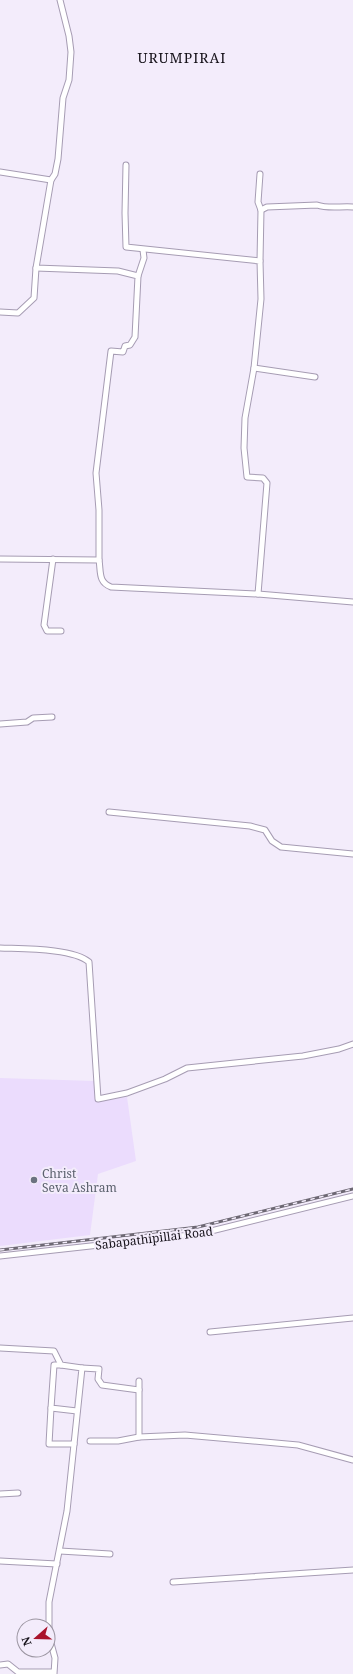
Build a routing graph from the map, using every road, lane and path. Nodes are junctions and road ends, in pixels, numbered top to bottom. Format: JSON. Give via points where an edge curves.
{"nodes":[{"id":1,"x":60,"y":0,"type":"edge"},
{"id":2,"x":126,"y":165,"type":"dead end"},
{"id":3,"x":0,"y":172,"type":"edge"},
{"id":4,"x":260,"y":174,"type":"dead end"},
{"id":5,"x":51,"y":180,"type":"junction"},
{"id":6,"x":353,"y":207,"type":"edge"},
{"id":7,"x":261,"y":210,"type":"junction"},
{"id":8,"x":143,"y":250,"type":"junction"},
{"id":9,"x":260,"y":261,"type":"junction"},
{"id":10,"x":36,"y":268,"type":"junction"},
{"id":11,"x":138,"y":276,"type":"junction"},
{"id":12,"x":0,"y":312,"type":"edge"},
{"id":13,"x":254,"y":368,"type":"junction"},
{"id":14,"x":315,"y":377,"type":"dead end"},
{"id":15,"x":0,"y":559,"type":"edge"},
{"id":16,"x":53,"y":559,"type":"junction"},
{"id":17,"x":99,"y":560,"type":"junction"},
{"id":18,"x":258,"y":594,"type":"junction"},
{"id":19,"x":353,"y":602,"type":"edge"},
{"id":20,"x":61,"y":631,"type":"dead end"},
{"id":21,"x":52,"y":717,"type":"dead end"},
{"id":22,"x":0,"y":724,"type":"edge"},
{"id":23,"x":109,"y":812,"type":"dead end"},
{"id":24,"x":353,"y":854,"type":"edge"},
{"id":25,"x":0,"y":948,"type":"edge"},
{"id":26,"x":353,"y":1044,"type":"edge"},
{"id":27,"x":353,"y":1196,"type":"edge"},
{"id":28,"x":0,"y":1256,"type":"edge"},
{"id":29,"x":353,"y":1318,"type":"edge"},
{"id":30,"x":210,"y":1332,"type":"dead end"},
{"id":31,"x":0,"y":1348,"type":"edge"},
{"id":32,"x":60,"y":1365,"type":"junction"},
{"id":33,"x":82,"y":1368,"type":"junction"},
{"id":34,"x":139,"y":1381,"type":"dead end"},
{"id":35,"x":139,"y":1390,"type":"junction"},
{"id":36,"x":51,"y":1408,"type":"junction"},
{"id":37,"x":77,"y":1411,"type":"junction"},
{"id":38,"x":140,"y":1437,"type":"junction"},
{"id":39,"x":90,"y":1441,"type":"dead end"},
{"id":40,"x":74,"y":1444,"type":"junction"},
{"id":41,"x":353,"y":1460,"type":"edge"},
{"id":42,"x":18,"y":1492,"type":"dead end"},
{"id":43,"x":0,"y":1494,"type":"edge"},
{"id":44,"x":60,"y":1551,"type":"junction"},
{"id":45,"x":110,"y":1554,"type":"dead end"},
{"id":46,"x":0,"y":1561,"type":"edge"},
{"id":47,"x":57,"y":1564,"type":"junction"},
{"id":48,"x":353,"y":1570,"type":"edge"},
{"id":49,"x":173,"y":1582,"type":"dead end"},
{"id":50,"x":0,"y":1665,"type":"edge"},
{"id":51,"x":53,"y":1673,"type":"edge"}],
"edges":[{"from":1,"to":5,"type":"street","via":[[71,52],[69,80],[63,98],[58,158]]},
{"from":2,"to":8,"type":"street","via":[[126,247]]},
{"from":3,"to":5,"type":"street"},
{"from":4,"to":7,"type":"street","via":[[258,202]]},
{"from":5,"to":10,"type":"street"},
{"from":6,"to":7,"type":"street","via":[[325,208],[317,205],[267,207]]},
{"from":7,"to":9,"type":"street"},
{"from":8,"to":9,"type":"street"},
{"from":8,"to":11,"type":"street","via":[[144,258]]},
{"from":9,"to":13,"type":"street","via":[[261,299]]},
{"from":10,"to":11,"type":"street","via":[[118,271]]},
{"from":10,"to":12,"type":"street","via":[[34,298],[18,313]]},
{"from":11,"to":17,"type":"street","via":[[135,337],[130,345],[125,346],[123,352],[111,351],[96,473]]},
{"from":13,"to":14,"type":"street"},
{"from":13,"to":18,"type":"street","via":[[245,418],[244,448],[247,477],[263,478],[267,483]]},
{"from":15,"to":16,"type":"street"},
{"from":16,"to":17,"type":"street"},
{"from":16,"to":20,"type":"street","via":[[44,625],[47,631]]},
{"from":17,"to":18,"type":"street","via":[[101,580],[112,587]]},
{"from":18,"to":19,"type":"street"},
{"from":21,"to":22,"type":"street"},
{"from":23,"to":24,"type":"street","via":[[250,826],[265,830],[272,841],[281,847]]},
{"from":25,"to":26,"type":"street","via":[[73,953],[89,962],[98,1099],[127,1093],[188,1068],[303,1056]]},
{"from":27,"to":28,"type":"street","name":"Sabapathipillai Road","via":[[198,1234]]},
{"from":29,"to":30,"type":"street"},
{"from":31,"to":32,"type":"street","via":[[54,1350]]},
{"from":32,"to":33,"type":"street"},
{"from":32,"to":36,"type":"street","via":[[54,1365]]},
{"from":33,"to":35,"type":"street","via":[[99,1369],[98,1379],[102,1385]]},
{"from":33,"to":37,"type":"street"},
{"from":34,"to":35,"type":"street"},
{"from":35,"to":38,"type":"street"},
{"from":36,"to":37,"type":"street"},
{"from":36,"to":40,"type":"street","via":[[49,1444]]},
{"from":37,"to":40,"type":"street"},
{"from":38,"to":39,"type":"street","via":[[118,1441]]},
{"from":38,"to":41,"type":"street","via":[[185,1435],[298,1445]]},
{"from":40,"to":44,"type":"street"},
{"from":42,"to":43,"type":"street"},
{"from":44,"to":45,"type":"street"},
{"from":44,"to":47,"type":"street"},
{"from":46,"to":47,"type":"street"},
{"from":47,"to":51,"type":"street","via":[[49,1602],[49,1636],[55,1658]]},
{"from":48,"to":49,"type":"street"},
{"from":50,"to":51,"type":"street","via":[[8,1664],[18,1672]]}]}
